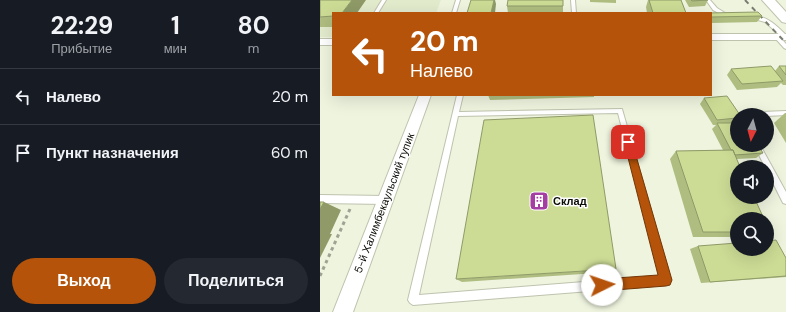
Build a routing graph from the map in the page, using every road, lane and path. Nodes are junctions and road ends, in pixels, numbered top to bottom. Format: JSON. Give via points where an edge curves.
{"nodes":[{"id":1,"x":384,"y":0,"type":"edge"},
{"id":2,"x":458,"y":0,"type":"edge"},
{"id":3,"x":573,"y":0,"type":"edge"},
{"id":4,"x":708,"y":0,"type":"edge"},
{"id":5,"x":768,"y":0,"type":"edge"},
{"id":6,"x":775,"y":0,"type":"edge"},
{"id":7,"x":377,"y":12,"type":"edge"},
{"id":8,"x":454,"y":12,"type":"edge"},
{"id":9,"x":574,"y":12,"type":"edge"},
{"id":10,"x":786,"y":12,"type":"edge"},
{"id":11,"x":733,"y":16,"type":"edge"},
{"id":12,"x":746,"y":17,"type":"edge"},
{"id":13,"x":786,"y":19,"type":"edge"},
{"id":14,"x":712,"y":37,"type":"edge"},
{"id":15,"x":784,"y":40,"type":"edge"},
{"id":16,"x":320,"y":42,"type":"edge"},
{"id":17,"x":332,"y":42,"type":"edge"},
{"id":18,"x":425,"y":96,"type":"edge"},
{"id":19,"x":460,"y":96,"type":"edge"},
{"id":20,"x":455,"y":114,"type":"junction"},
{"id":21,"x":774,"y":114,"type":"edge"},
{"id":22,"x":786,"y":114,"type":"edge"},
{"id":23,"x":761,"y":152,"type":"edge"},
{"id":24,"x":320,"y":199,"type":"edge"},
{"id":25,"x":354,"y":200,"type":"junction"},
{"id":26,"x":385,"y":200,"type":"junction"},
{"id":27,"x":786,"y":200,"type":"edge"},
{"id":28,"x":320,"y":276,"type":"edge"},
{"id":29,"x":343,"y":312,"type":"edge"}],
"edges":[{"from":1,"to":7,"type":"lane"},
{"from":2,"to":8,"type":"lane"},
{"from":3,"to":9,"type":"lane"},
{"from":4,"to":11,"type":"lane","via":[[721,13]]},
{"from":5,"to":13,"type":"main road"},
{"from":6,"to":10,"type":"main road"},
{"from":12,"to":15,"type":"lane","via":[[764,18]]},
{"from":14,"to":15,"type":"street"},
{"from":16,"to":17,"type":"street"},
{"from":18,"to":26,"type":"street","name":"5-й Халимбекаульский тупик"},
{"from":19,"to":20,"type":"lane"},
{"from":20,"to":20,"type":"lane","via":[[413,300],[666,280],[620,111]]},
{"from":21,"to":22,"type":"lane"},
{"from":23,"to":27,"type":"lane"},
{"from":24,"to":25,"type":"lane"},
{"from":25,"to":26,"type":"lane"},
{"from":25,"to":28,"type":"path"},
{"from":26,"to":29,"type":"street","name":"5-й Халимбекаульский тупик"}]}
